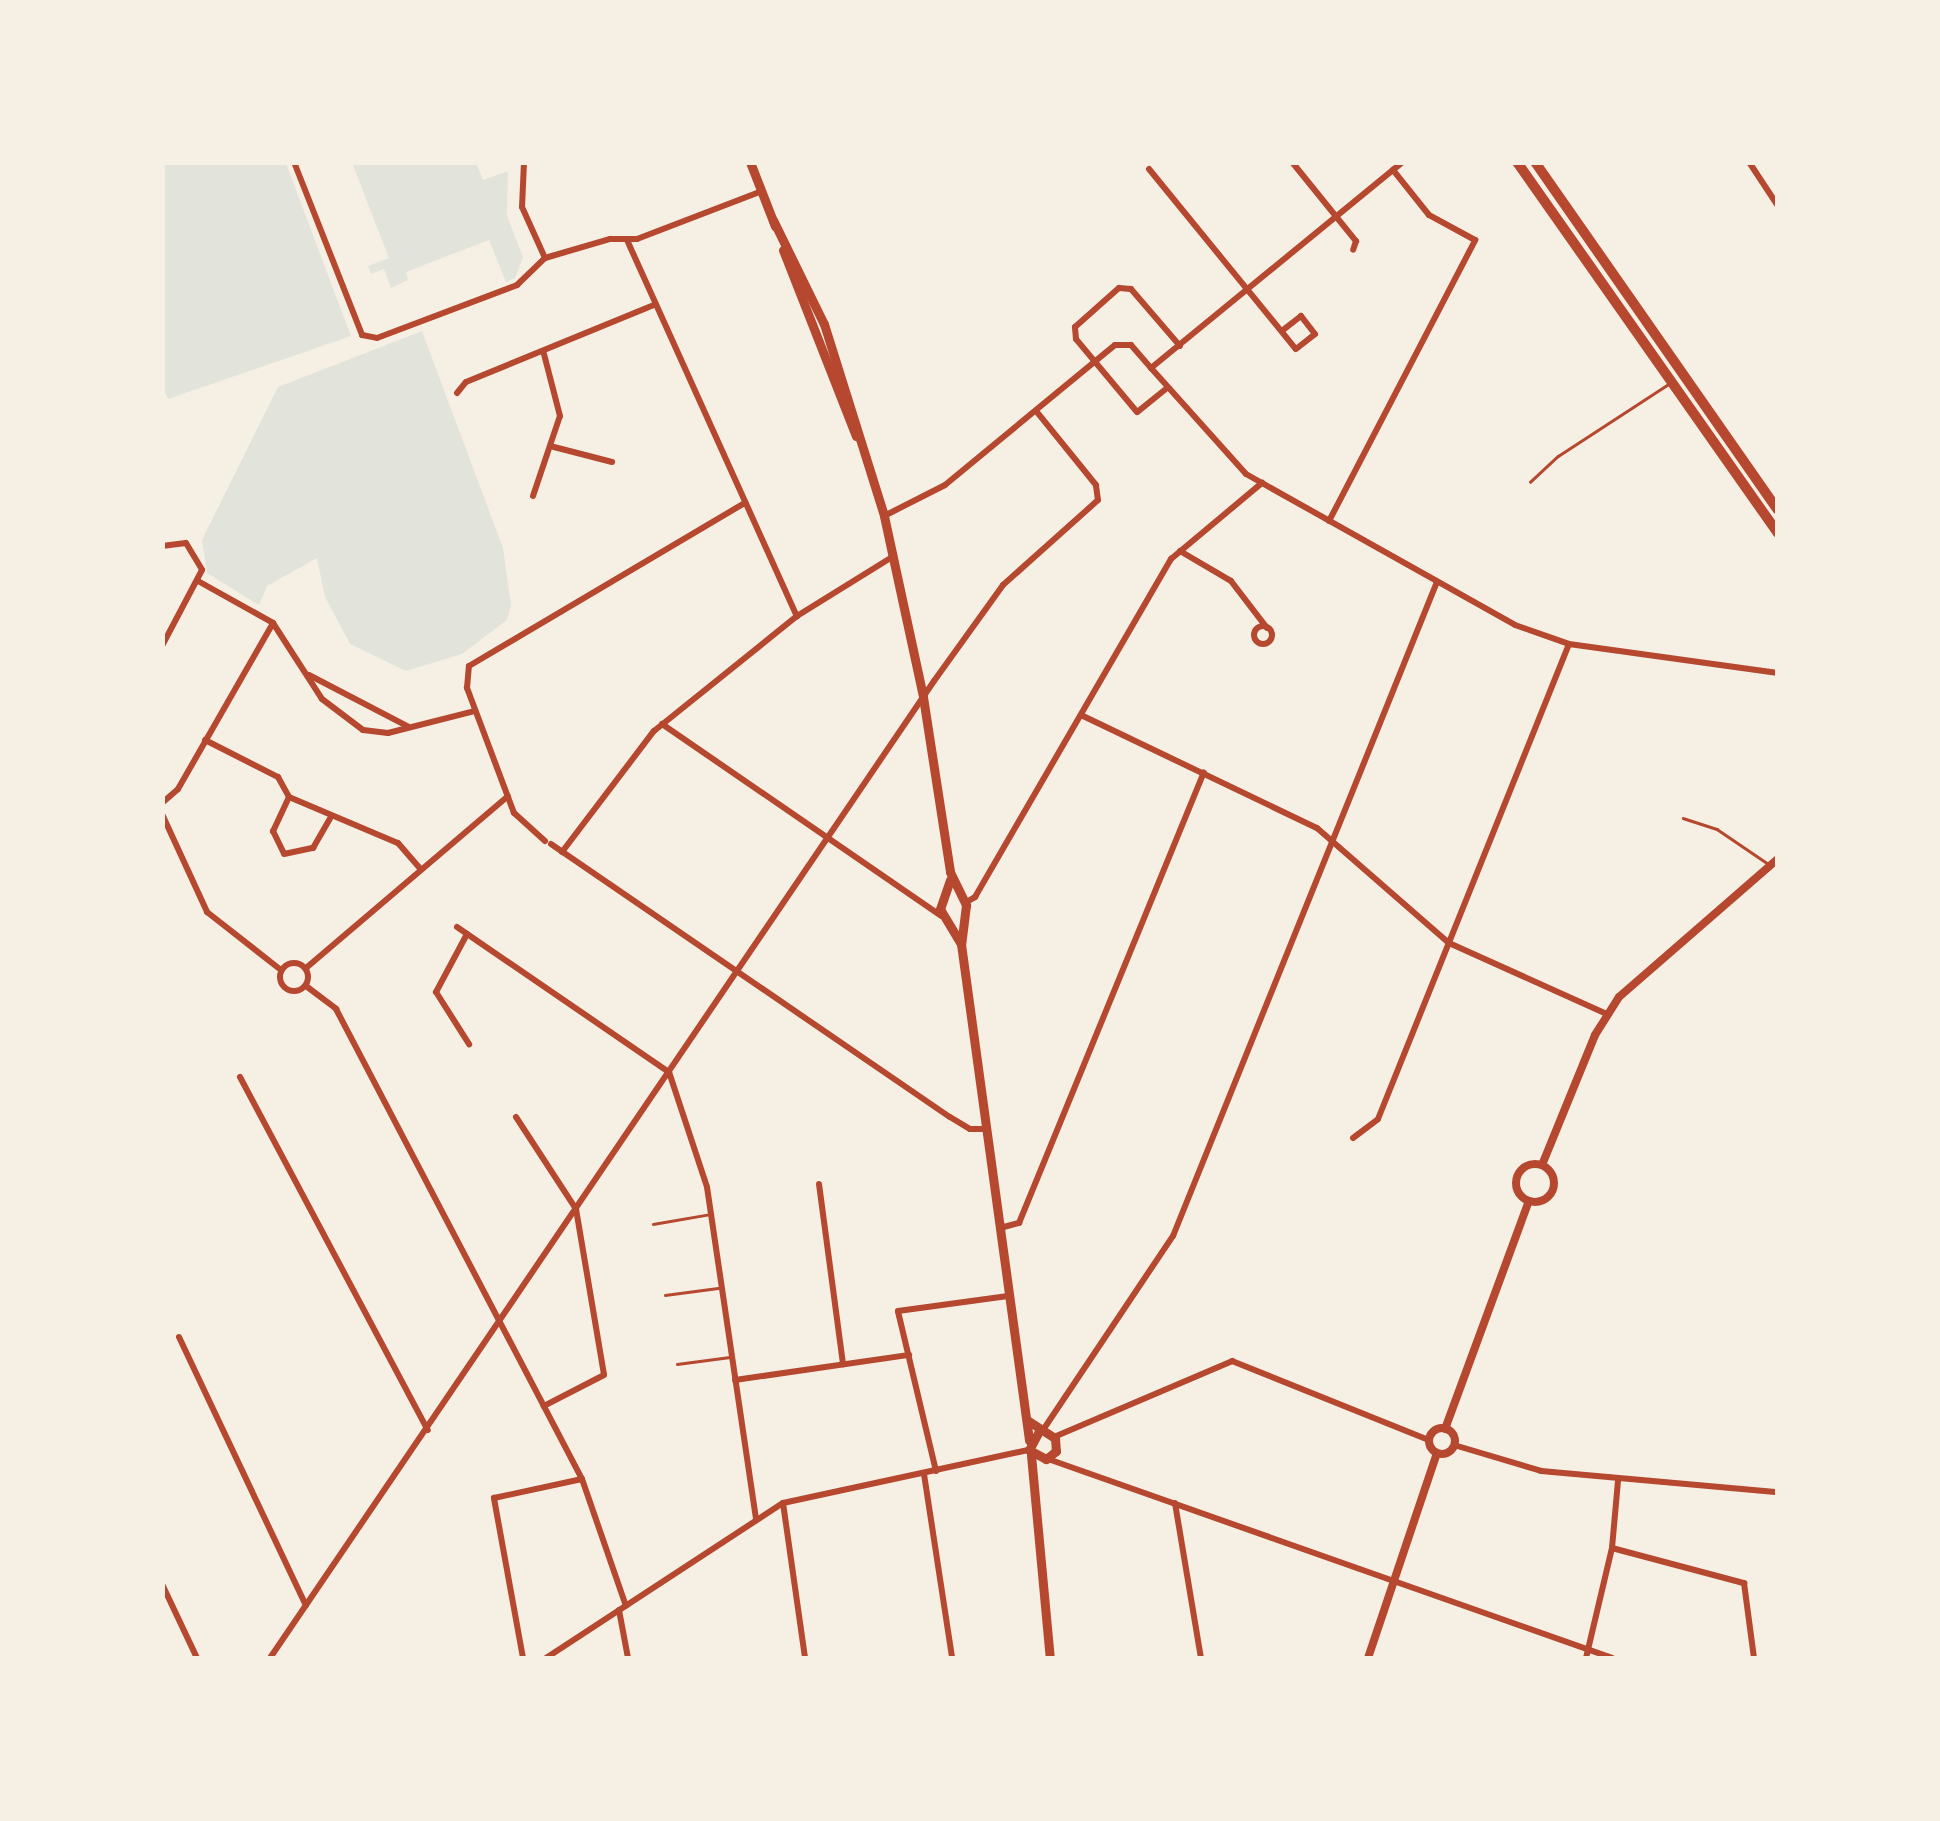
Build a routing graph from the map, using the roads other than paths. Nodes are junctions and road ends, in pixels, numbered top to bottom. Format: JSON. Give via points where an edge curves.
{"nodes":[{"id":1,"x":294,"y":162,"type":"edge"},
{"id":2,"x":524,"y":162,"type":"edge"},
{"id":3,"x":750,"y":162,"type":"edge"},
{"id":4,"x":1292,"y":162,"type":"edge"},
{"id":5,"x":1403,"y":162,"type":"edge"},
{"id":6,"x":1457,"y":162,"type":"edge"},
{"id":7,"x":1481,"y":162,"type":"edge"},
{"id":8,"x":1517,"y":162,"type":"edge"},
{"id":9,"x":1535,"y":162,"type":"edge"},
{"id":10,"x":1749,"y":162,"type":"edge"},
{"id":11,"x":1149,"y":169,"type":"dead end"},
{"id":12,"x":1393,"y":170,"type":"junction"},
{"id":13,"x":762,"y":191,"type":"junction"},
{"id":14,"x":1778,"y":206,"type":"edge"},
{"id":15,"x":1338,"y":218,"type":"junction"},
{"id":16,"x":628,"y":240,"type":"junction"},
{"id":17,"x":1353,"y":250,"type":"dead end"},
{"id":18,"x":545,"y":258,"type":"junction"},
{"id":19,"x":1250,"y":290,"type":"junction"},
{"id":20,"x":656,"y":304,"type":"junction"},
{"id":21,"x":1282,"y":330,"type":"junction"},
{"id":22,"x":1180,"y":346,"type":"junction"},
{"id":23,"x":544,"y":354,"type":"junction"},
{"id":24,"x":1095,"y":361,"type":"junction"},
{"id":25,"x":1151,"y":368,"type":"junction"},
{"id":26,"x":1670,"y":382,"type":"junction"},
{"id":27,"x":1167,"y":388,"type":"junction"},
{"id":28,"x":457,"y":393,"type":"dead end"},
{"id":29,"x":1036,"y":411,"type":"junction"},
{"id":30,"x":554,"y":447,"type":"junction"},
{"id":31,"x":612,"y":462,"type":"dead end"},
{"id":32,"x":1530,"y":482,"type":"dead end"},
{"id":33,"x":1262,"y":483,"type":"junction"},
{"id":34,"x":533,"y":496,"type":"dead end"},
{"id":35,"x":746,"y":503,"type":"junction"},
{"id":36,"x":1778,"y":510,"type":"edge"},
{"id":37,"x":884,"y":516,"type":"junction"},
{"id":38,"x":1329,"y":521,"type":"junction"},
{"id":39,"x":1778,"y":534,"type":"edge"},
{"id":40,"x":162,"y":546,"type":"edge"},
{"id":41,"x":1179,"y":550,"type":"junction"},
{"id":42,"x":894,"y":557,"type":"junction"},
{"id":43,"x":198,"y":581,"type":"junction"},
{"id":44,"x":1438,"y":582,"type":"junction"},
{"id":45,"x":797,"y":616,"type":"junction"},
{"id":46,"x":273,"y":623,"type":"junction"},
{"id":47,"x":1268,"y":628,"type":"dead end"},
{"id":48,"x":1569,"y":644,"type":"junction"},
{"id":49,"x":162,"y":646,"type":"edge"},
{"id":50,"x":1778,"y":673,"type":"edge"},
{"id":51,"x":307,"y":674,"type":"junction"},
{"id":52,"x":923,"y":696,"type":"junction"},
{"id":53,"x":476,"y":711,"type":"junction"},
{"id":54,"x":1082,"y":715,"type":"junction"},
{"id":55,"x":662,"y":724,"type":"junction"},
{"id":56,"x":410,"y":728,"type":"junction"},
{"id":57,"x":205,"y":740,"type":"junction"},
{"id":58,"x":1204,"y":773,"type":"junction"},
{"id":59,"x":508,"y":796,"type":"junction"},
{"id":60,"x":289,"y":797,"type":"junction"},
{"id":61,"x":162,"y":803,"type":"edge"},
{"id":62,"x":162,"y":814,"type":"edge"},
{"id":63,"x":1684,"y":818,"type":"dead end"},
{"id":64,"x":330,"y":819,"type":"junction"},
{"id":65,"x":1334,"y":838,"type":"junction"},
{"id":66,"x":827,"y":839,"type":"junction"},
{"id":67,"x":562,"y":852,"type":"junction"},
{"id":68,"x":1774,"y":862,"type":"edge"},
{"id":69,"x":421,"y":869,"type":"junction"},
{"id":70,"x":950,"y":872,"type":"junction"},
{"id":71,"x":944,"y":898,"type":"junction"},
{"id":72,"x":961,"y":899,"type":"junction"},
{"id":73,"x":928,"y":907,"type":"junction"},
{"id":74,"x":962,"y":917,"type":"junction"},
{"id":75,"x":947,"y":919,"type":"junction"},
{"id":76,"x":458,"y":927,"type":"dead end"},
{"id":77,"x":468,"y":934,"type":"junction"},
{"id":78,"x":1449,"y":943,"type":"junction"},
{"id":79,"x":960,"y":944,"type":"junction"},
{"id":80,"x":306,"y":968,"type":"junction"},
{"id":81,"x":281,"y":970,"type":"junction"},
{"id":82,"x":738,"y":972,"type":"junction"},
{"id":83,"x":306,"y":986,"type":"junction"},
{"id":84,"x":1607,"y":1014,"type":"junction"},
{"id":85,"x":469,"y":1044,"type":"dead end"},
{"id":86,"x":669,"y":1072,"type":"junction"},
{"id":87,"x":240,"y":1077,"type":"dead end"},
{"id":88,"x":516,"y":1117,"type":"dead end"},
{"id":89,"x":988,"y":1128,"type":"junction"},
{"id":90,"x":1353,"y":1138,"type":"dead end"},
{"id":91,"x":1542,"y":1166,"type":"junction"},
{"id":92,"x":819,"y":1184,"type":"dead end"},
{"id":93,"x":1530,"y":1201,"type":"junction"},
{"id":94,"x":576,"y":1209,"type":"junction"},
{"id":95,"x":711,"y":1214,"type":"junction"},
{"id":96,"x":653,"y":1224,"type":"dead end"},
{"id":97,"x":1000,"y":1228,"type":"junction"},
{"id":98,"x":722,"y":1287,"type":"junction"},
{"id":99,"x":664,"y":1295,"type":"dead end"},
{"id":100,"x":1008,"y":1296,"type":"junction"},
{"id":101,"x":500,"y":1321,"type":"junction"},
{"id":102,"x":180,"y":1337,"type":"dead end"},
{"id":103,"x":909,"y":1355,"type":"junction"},
{"id":104,"x":732,"y":1356,"type":"junction"},
{"id":105,"x":677,"y":1364,"type":"dead end"},
{"id":106,"x":844,"y":1364,"type":"junction"},
{"id":107,"x":736,"y":1380,"type":"junction"},
{"id":108,"x":544,"y":1406,"type":"junction"},
{"id":109,"x":1037,"y":1426,"type":"junction"},
{"id":110,"x":1446,"y":1429,"type":"junction"},
{"id":111,"x":428,"y":1430,"type":"junction"},
{"id":112,"x":1054,"y":1436,"type":"junction"},
{"id":113,"x":1429,"y":1440,"type":"junction"},
{"id":114,"x":1454,"y":1445,"type":"junction"},
{"id":115,"x":1030,"y":1448,"type":"junction"},
{"id":116,"x":1056,"y":1451,"type":"junction"},
{"id":117,"x":1437,"y":1454,"type":"junction"},
{"id":118,"x":1046,"y":1459,"type":"junction"},
{"id":119,"x":1063,"y":1462,"type":"junction"},
{"id":120,"x":936,"y":1470,"type":"junction"},
{"id":121,"x":924,"y":1474,"type":"junction"},
{"id":122,"x":582,"y":1479,"type":"junction"},
{"id":123,"x":1618,"y":1481,"type":"junction"},
{"id":124,"x":1032,"y":1484,"type":"junction"},
{"id":125,"x":1778,"y":1492,"type":"edge"},
{"id":126,"x":1175,"y":1502,"type":"junction"},
{"id":127,"x":783,"y":1503,"type":"junction"},
{"id":128,"x":756,"y":1518,"type":"junction"},
{"id":129,"x":1612,"y":1548,"type":"junction"},
{"id":130,"x":162,"y":1584,"type":"edge"},
{"id":131,"x":1392,"y":1584,"type":"junction"},
{"id":132,"x":306,"y":1606,"type":"junction"},
{"id":133,"x":623,"y":1608,"type":"junction"},
{"id":134,"x":1587,"y":1654,"type":"edge"},
{"id":135,"x":197,"y":1658,"type":"edge"},
{"id":136,"x":270,"y":1658,"type":"edge"},
{"id":137,"x":522,"y":1658,"type":"edge"},
{"id":138,"x":546,"y":1658,"type":"edge"},
{"id":139,"x":628,"y":1658,"type":"edge"},
{"id":140,"x":805,"y":1658,"type":"edge"},
{"id":141,"x":952,"y":1658,"type":"edge"},
{"id":142,"x":1050,"y":1658,"type":"edge"},
{"id":143,"x":1201,"y":1658,"type":"edge"},
{"id":144,"x":1368,"y":1658,"type":"edge"},
{"id":145,"x":1612,"y":1658,"type":"edge"},
{"id":146,"x":1754,"y":1658,"type":"edge"}],
"edges":[{"from":1,"to":18,"type":"street","via":[[362,335],[377,338],[517,285]]},
{"from":2,"to":18,"type":"street","via":[[522,207]]},
{"from":3,"to":13,"type":"main road"},
{"from":4,"to":15,"type":"street"},
{"from":5,"to":12,"type":"street"},
{"from":6,"to":7,"type":"street"},
{"from":8,"to":26,"type":"main road"},
{"from":9,"to":36,"type":"main road"},
{"from":10,"to":14,"type":"street"},
{"from":11,"to":19,"type":"street"},
{"from":12,"to":15,"type":"street"},
{"from":12,"to":38,"type":"street","via":[[1428,215],[1475,240]]},
{"from":13,"to":16,"type":"street"},
{"from":13,"to":37,"type":"main road"},
{"from":15,"to":17,"type":"street","via":[[1356,241]]},
{"from":15,"to":19,"type":"street"},
{"from":16,"to":18,"type":"street"},
{"from":16,"to":20,"type":"street"},
{"from":19,"to":21,"type":"street"},
{"from":19,"to":22,"type":"street"},
{"from":20,"to":23,"type":"street"},
{"from":20,"to":35,"type":"street"},
{"from":21,"to":21,"type":"street","via":[[1296,349],[1315,334],[1301,316]]},
{"from":22,"to":24,"type":"street","via":[[1131,289],[1119,288],[1075,326]]},
{"from":22,"to":25,"type":"street"},
{"from":23,"to":28,"type":"street","via":[[466,382]]},
{"from":23,"to":30,"type":"street","via":[[560,402]]},
{"from":24,"to":25,"type":"street","via":[[1125,342]]},
{"from":24,"to":27,"type":"street","via":[[1137,412]]},
{"from":24,"to":29,"type":"street"},
{"from":25,"to":27,"type":"street"},
{"from":26,"to":32,"type":"lane"},
{"from":26,"to":39,"type":"main road"},
{"from":27,"to":33,"type":"street","via":[[1224,456]]},
{"from":29,"to":37,"type":"street","via":[[945,485]]},
{"from":29,"to":52,"type":"street","via":[[1096,486],[1098,500],[1003,585]]},
{"from":30,"to":31,"type":"street"},
{"from":30,"to":34,"type":"street"},
{"from":33,"to":38,"type":"street"},
{"from":33,"to":41,"type":"street"},
{"from":35,"to":45,"type":"street"},
{"from":35,"to":53,"type":"street","via":[[470,666],[467,688]]},
{"from":37,"to":42,"type":"main road"},
{"from":38,"to":44,"type":"street"},
{"from":40,"to":43,"type":"street","via":[[176,540],[195,549]]},
{"from":41,"to":47,"type":"street","via":[[1231,580]]},
{"from":41,"to":54,"type":"street"},
{"from":42,"to":45,"type":"street"},
{"from":42,"to":52,"type":"main road"},
{"from":43,"to":46,"type":"street"},
{"from":43,"to":49,"type":"street"},
{"from":44,"to":48,"type":"street","via":[[1515,625]]},
{"from":44,"to":65,"type":"street"},
{"from":45,"to":55,"type":"street"},
{"from":46,"to":51,"type":"street"},
{"from":46,"to":57,"type":"street"},
{"from":48,"to":50,"type":"street"},
{"from":48,"to":78,"type":"street"},
{"from":51,"to":56,"type":"street"},
{"from":51,"to":56,"type":"street","via":[[334,713],[364,730]]},
{"from":52,"to":66,"type":"street"},
{"from":52,"to":70,"type":"main road"},
{"from":53,"to":56,"type":"street"},
{"from":53,"to":59,"type":"street"},
{"from":54,"to":58,"type":"street"},
{"from":54,"to":72,"type":"street","via":[[975,897]]},
{"from":55,"to":66,"type":"street"},
{"from":55,"to":67,"type":"street"},
{"from":57,"to":60,"type":"street","via":[[278,777]]},
{"from":57,"to":61,"type":"street","via":[[178,789]]},
{"from":58,"to":65,"type":"street"},
{"from":58,"to":97,"type":"street","via":[[1019,1223]]},
{"from":59,"to":67,"type":"street","via":[[518,819]]},
{"from":59,"to":69,"type":"street"},
{"from":60,"to":64,"type":"street"},
{"from":60,"to":64,"type":"street","via":[[273,831],[284,854],[313,848]]},
{"from":62,"to":81,"type":"street","via":[[207,912]]},
{"from":63,"to":68,"type":"lane"},
{"from":64,"to":69,"type":"street","via":[[346,816],[398,843]]},
{"from":65,"to":78,"type":"street"},
{"from":65,"to":109,"type":"street","via":[[1173,1236]]},
{"from":66,"to":73,"type":"street"},
{"from":66,"to":82,"type":"street"},
{"from":67,"to":82,"type":"street"},
{"from":68,"to":84,"type":"street","via":[[1638,976]]},
{"from":69,"to":80,"type":"street"},
{"from":70,"to":71,"type":"main road"},
{"from":70,"to":72,"type":"main road"},
{"from":71,"to":72,"type":"main road"},
{"from":71,"to":73,"type":"street"},
{"from":71,"to":75,"type":"main road"},
{"from":72,"to":74,"type":"main road"},
{"from":73,"to":75,"type":"street"},
{"from":74,"to":75,"type":"main road"},
{"from":74,"to":79,"type":"main road"},
{"from":75,"to":79,"type":"main road"},
{"from":76,"to":77,"type":"street"},
{"from":77,"to":85,"type":"street","via":[[436,992]]},
{"from":77,"to":86,"type":"street"},
{"from":78,"to":84,"type":"street"},
{"from":78,"to":90,"type":"street","via":[[1378,1120]]},
{"from":79,"to":89,"type":"main road"},
{"from":80,"to":81,"type":"street","via":[[293,963]]},
{"from":80,"to":83,"type":"street"},
{"from":81,"to":83,"type":"street","via":[[288,991]]},
{"from":82,"to":86,"type":"street"},
{"from":82,"to":89,"type":"street","via":[[963,1125]]},
{"from":83,"to":101,"type":"street","via":[[339,1014]]},
{"from":84,"to":91,"type":"street"},
{"from":86,"to":94,"type":"street"},
{"from":86,"to":95,"type":"street"},
{"from":87,"to":111,"type":"street"},
{"from":88,"to":94,"type":"street"},
{"from":89,"to":97,"type":"main road"},
{"from":91,"to":93,"type":"street","via":[[1553,1188],[1542,1201]]},
{"from":91,"to":93,"type":"street","via":[[1524,1167],[1518,1176],[1517,1188]]},
{"from":92,"to":106,"type":"street"},
{"from":93,"to":110,"type":"street"},
{"from":94,"to":101,"type":"street"},
{"from":94,"to":108,"type":"street","via":[[604,1375]]},
{"from":95,"to":96,"type":"lane"},
{"from":95,"to":98,"type":"street"},
{"from":97,"to":100,"type":"main road"},
{"from":98,"to":99,"type":"lane"},
{"from":98,"to":104,"type":"street"},
{"from":100,"to":103,"type":"street","via":[[898,1311]]},
{"from":100,"to":109,"type":"main road"},
{"from":101,"to":108,"type":"street"},
{"from":101,"to":111,"type":"street"},
{"from":102,"to":132,"type":"street"},
{"from":103,"to":106,"type":"street"},
{"from":103,"to":120,"type":"street"},
{"from":104,"to":105,"type":"lane"},
{"from":104,"to":107,"type":"street"},
{"from":106,"to":107,"type":"street"},
{"from":107,"to":128,"type":"street"},
{"from":108,"to":122,"type":"street"},
{"from":109,"to":112,"type":"main road"},
{"from":109,"to":115,"type":"main road"},
{"from":109,"to":115,"type":"main road"},
{"from":110,"to":113,"type":"street"},
{"from":110,"to":114,"type":"street"},
{"from":111,"to":132,"type":"street"},
{"from":112,"to":113,"type":"street","via":[[1232,1362]]},
{"from":112,"to":116,"type":"main road"},
{"from":113,"to":117,"type":"street"},
{"from":114,"to":117,"type":"street"},
{"from":114,"to":123,"type":"street","via":[[1541,1471]]},
{"from":115,"to":118,"type":"main road"},
{"from":115,"to":120,"type":"street"},
{"from":115,"to":124,"type":"main road"},
{"from":116,"to":118,"type":"main road"},
{"from":116,"to":119,"type":"street"},
{"from":117,"to":131,"type":"street"},
{"from":118,"to":119,"type":"street"},
{"from":118,"to":124,"type":"main road"},
{"from":119,"to":126,"type":"street"},
{"from":120,"to":121,"type":"street"},
{"from":121,"to":127,"type":"street"},
{"from":121,"to":141,"type":"street"},
{"from":122,"to":133,"type":"street"},
{"from":122,"to":137,"type":"street","via":[[494,1498]]},
{"from":123,"to":125,"type":"street"},
{"from":123,"to":129,"type":"street"},
{"from":124,"to":142,"type":"main road"},
{"from":126,"to":131,"type":"street"},
{"from":126,"to":143,"type":"street"},
{"from":127,"to":128,"type":"street"},
{"from":127,"to":140,"type":"street"},
{"from":128,"to":133,"type":"street"},
{"from":129,"to":134,"type":"street"},
{"from":129,"to":146,"type":"street","via":[[1744,1583]]},
{"from":130,"to":135,"type":"street"},
{"from":131,"to":134,"type":"street"},
{"from":131,"to":144,"type":"street"},
{"from":132,"to":136,"type":"street"},
{"from":133,"to":138,"type":"street"},
{"from":133,"to":139,"type":"street"},
{"from":134,"to":145,"type":"street"}]}
